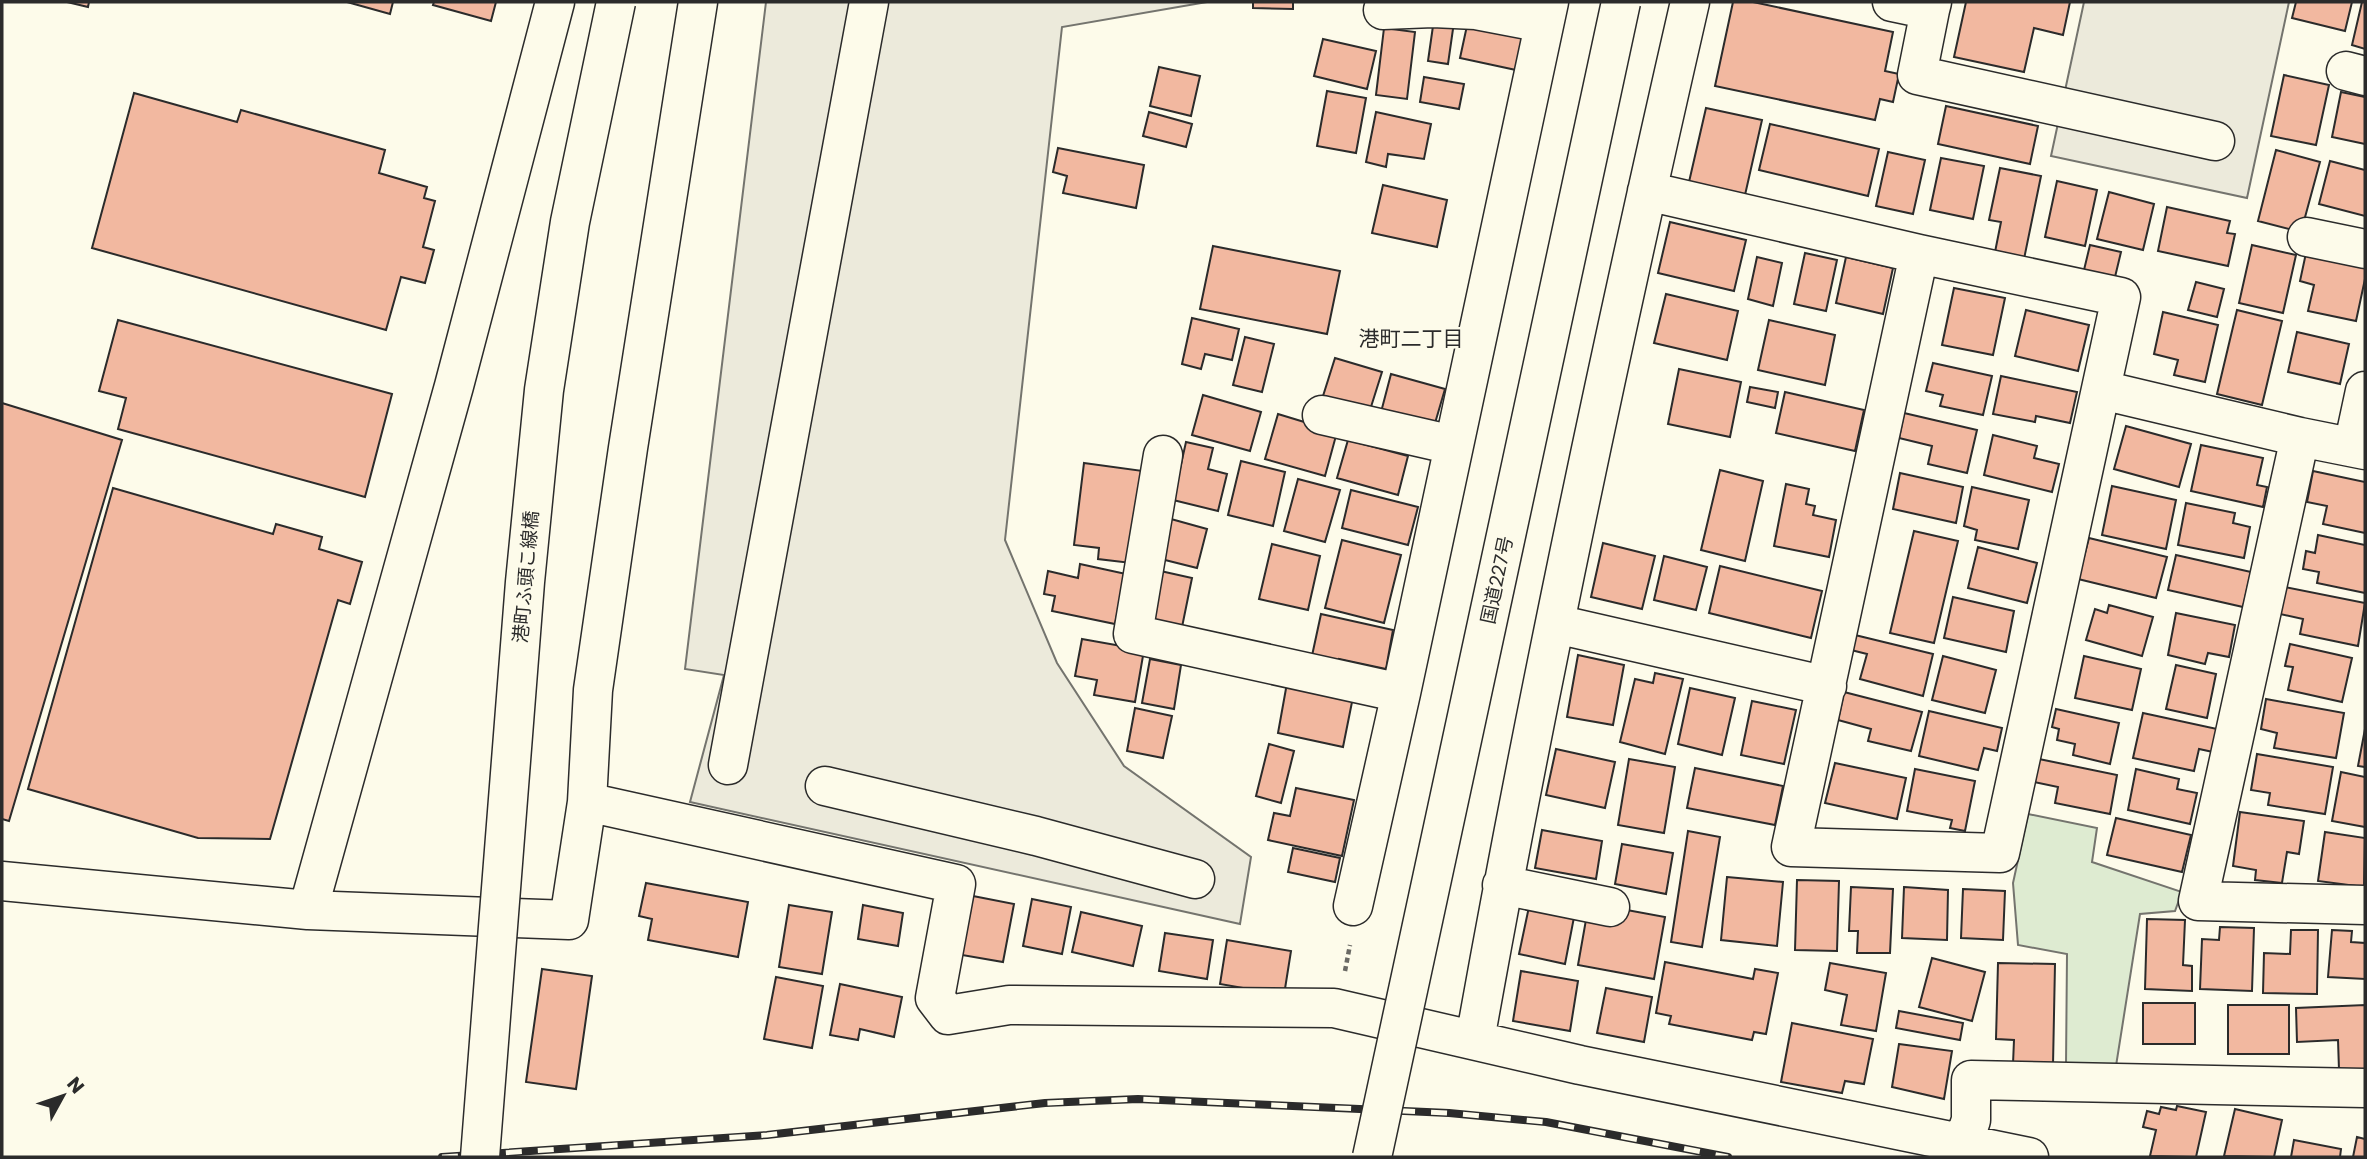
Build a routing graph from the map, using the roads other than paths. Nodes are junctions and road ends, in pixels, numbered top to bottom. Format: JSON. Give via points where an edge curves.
{"nodes":[{"id":1,"x":555,"y":2,"type":"edge"},
{"id":2,"x":617,"y":2,"type":"edge"},
{"id":3,"x":698,"y":2,"type":"edge"},
{"id":4,"x":870,"y":2,"type":"edge"},
{"id":5,"x":1621,"y":2,"type":"edge"},
{"id":6,"x":1690,"y":2,"type":"edge"},
{"id":7,"x":1892,"y":2,"type":"edge"},
{"id":8,"x":1931,"y":6,"type":"edge"},
{"id":9,"x":1383,"y":10,"type":"dead end"},
{"id":10,"x":1547,"y":12,"type":"edge"},
{"id":11,"x":2215,"y":141,"type":"dead end"},
{"id":12,"x":1647,"y":191,"type":"junction"},
{"id":13,"x":2307,"y":237,"type":"dead end"},
{"id":14,"x":2365,"y":249,"type":"edge"},
{"id":15,"x":1919,"y":254,"type":"junction"},
{"id":16,"x":2102,"y":390,"type":"junction"},
{"id":17,"x":2365,"y":391,"type":"edge"},
{"id":18,"x":1322,"y":415,"type":"dead end"},
{"id":19,"x":2300,"y":437,"type":"junction"},
{"id":20,"x":1453,"y":445,"type":"junction"},
{"id":21,"x":2359,"y":448,"type":"edge"},
{"id":22,"x":1163,"y":455,"type":"dead end"},
{"id":23,"x":1556,"y":624,"type":"junction"},
{"id":24,"x":1827,"y":686,"type":"junction"},
{"id":25,"x":1401,"y":693,"type":"junction"},
{"id":26,"x":729,"y":765,"type":"dead end"},
{"id":27,"x":825,"y":786,"type":"dead end"},
{"id":28,"x":587,"y":802,"type":"junction"},
{"id":29,"x":1195,"y":879,"type":"dead end"},
{"id":30,"x":2,"y":881,"type":"edge"},
{"id":31,"x":1502,"y":884,"type":"junction"},
{"id":32,"x":2365,"y":905,"type":"edge"},
{"id":33,"x":1353,"y":906,"type":"road end"},
{"id":34,"x":1610,"y":907,"type":"dead end"},
{"id":35,"x":308,"y":909,"type":"junction"},
{"id":36,"x":1475,"y":1040,"type":"junction"},
{"id":37,"x":2365,"y":1088,"type":"edge"},
{"id":38,"x":1963,"y":1144,"type":"junction"},
{"id":39,"x":480,"y":1157,"type":"edge"},
{"id":40,"x":1373,"y":1157,"type":"edge"},
{"id":41,"x":2029,"y":1157,"type":"edge"}],
"edges":[{"from":1,"to":35,"type":"main road"},
{"from":2,"to":39,"type":"main road","name":"港町ふ頭こ線橋","bridge":true,"via":[[569,222],[544,390]]},
{"from":3,"to":28,"type":"main road","via":[[593,690]]},
{"from":4,"to":26,"type":"main road"},
{"from":5,"to":40,"type":"main road","name":"国道227号","bridge":true},
{"from":6,"to":12,"type":"main road"},
{"from":7,"to":8,"type":"main road"},
{"from":8,"to":11,"type":"main road","via":[[1917,75]]},
{"from":9,"to":10,"type":"main road"},
{"from":10,"to":20,"type":"main road"},
{"from":12,"to":15,"type":"main road"},
{"from":12,"to":23,"type":"main road"},
{"from":13,"to":14,"type":"main road"},
{"from":15,"to":16,"type":"main road","via":[[2121,297]]},
{"from":15,"to":24,"type":"main road"},
{"from":16,"to":19,"type":"main road"},
{"from":16,"to":24,"type":"main road","via":[[2000,853],[1791,847]]},
{"from":17,"to":21,"type":"main road"},
{"from":18,"to":20,"type":"main road"},
{"from":19,"to":21,"type":"main road"},
{"from":19,"to":32,"type":"main road","via":[[2198,901]]},
{"from":20,"to":25,"type":"main road"},
{"from":22,"to":25,"type":"main road","via":[[1133,634]]},
{"from":23,"to":24,"type":"main road"},
{"from":23,"to":31,"type":"main road"},
{"from":25,"to":33,"type":"main road"},
{"from":27,"to":29,"type":"main road"},
{"from":28,"to":35,"type":"main road","via":[[569,920]]},
{"from":28,"to":36,"type":"main road","via":[[956,884],[935,998],[948,1015],[1009,1005],[1339,1010]]},
{"from":30,"to":35,"type":"main road"},
{"from":31,"to":34,"type":"main road"},
{"from":31,"to":36,"type":"main road"},
{"from":36,"to":38,"type":"main road"},
{"from":37,"to":38,"type":"main road","via":[[1971,1080],[1972,1120]]},
{"from":38,"to":41,"type":"main road"}]}
